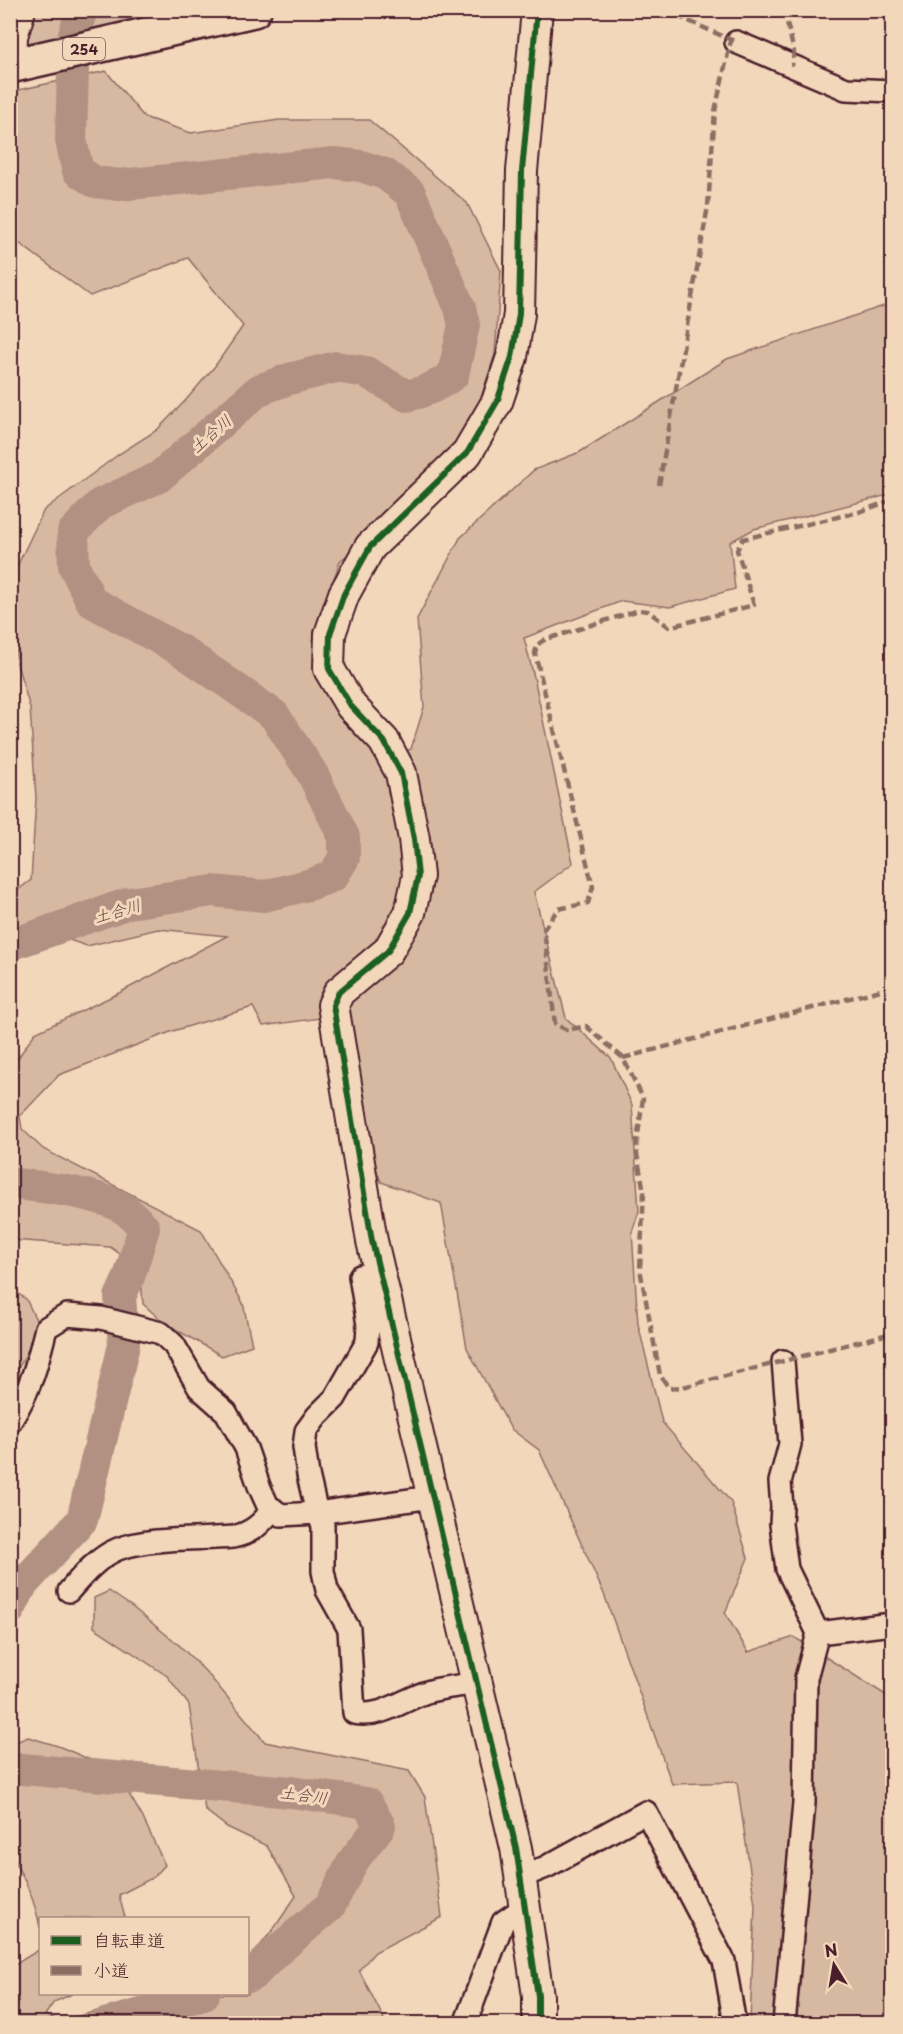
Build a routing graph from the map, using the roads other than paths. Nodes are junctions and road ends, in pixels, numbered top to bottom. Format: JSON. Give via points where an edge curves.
{"nodes":[{"id":1,"x":20,"y":10,"type":"edge"},
{"id":2,"x":254,"y":10,"type":"edge"},
{"id":3,"x":537,"y":10,"type":"edge"},
{"id":4,"x":736,"y":42,"type":"dead end"},
{"id":5,"x":20,"y":64,"type":"edge"},
{"id":6,"x":892,"y":91,"type":"edge"},
{"id":7,"x":379,"y":1271,"type":"junction"},
{"id":8,"x":783,"y":1361,"type":"dead end"},
{"id":9,"x":10,"y":1422,"type":"edge"},
{"id":10,"x":432,"y":1497,"type":"junction"},
{"id":11,"x":273,"y":1509,"type":"junction"},
{"id":12,"x":317,"y":1513,"type":"junction"},
{"id":13,"x":69,"y":1591,"type":"dead end"},
{"id":14,"x":892,"y":1624,"type":"edge"},
{"id":15,"x":818,"y":1633,"type":"junction"},
{"id":16,"x":477,"y":1683,"type":"junction"},
{"id":17,"x":521,"y":1877,"type":"junction"},
{"id":18,"x":526,"y":1906,"type":"junction"},
{"id":19,"x":465,"y":2024,"type":"edge"},
{"id":20,"x":538,"y":2024,"type":"edge"},
{"id":21,"x":735,"y":2024,"type":"edge"},
{"id":22,"x":784,"y":2024,"type":"edge"}],
"edges":[{"from":1,"to":5,"type":"street","via":[[12,36]]},
{"from":2,"to":5,"type":"highway","number":"254"},
{"from":3,"to":7,"type":"street","via":[[522,171],[519,314],[512,357],[497,402],[467,453],[370,547],[344,594],[330,634],[329,669],[351,706],[384,741],[401,773],[418,876],[410,913],[388,951],[339,992],[333,1005]]},
{"from":4,"to":6,"type":"street","via":[[846,89]]},
{"from":7,"to":10,"type":"street"},
{"from":7,"to":12,"type":"street","via":[[360,1276],[367,1342],[335,1398],[306,1431],[304,1447]]},
{"from":8,"to":15,"type":"street","via":[[790,1444],[780,1482],[781,1524],[787,1569]]},
{"from":9,"to":11,"type":"street","via":[[26,1398],[46,1328],[67,1315],[101,1318],[160,1334],[174,1345],[199,1388],[226,1412],[246,1448],[268,1506]]},
{"from":10,"to":12,"type":"street"},
{"from":10,"to":16,"type":"street"},
{"from":11,"to":12,"type":"street","via":[[281,1515]]},
{"from":11,"to":13,"type":"street","via":[[258,1527],[233,1537],[141,1543],[116,1550],[88,1569]]},
{"from":12,"to":16,"type":"street","via":[[323,1525],[322,1571],[327,1590],[349,1629],[354,1713],[365,1716],[428,1692]]},
{"from":14,"to":15,"type":"street"},
{"from":15,"to":22,"type":"street","via":[[806,1678],[804,1803]]},
{"from":16,"to":17,"type":"street"},
{"from":17,"to":18,"type":"street"},
{"from":17,"to":21,"type":"street","via":[[646,1812],[724,1961]]},
{"from":18,"to":19,"type":"street","via":[[503,1922]]},
{"from":18,"to":20,"type":"street"}]}
